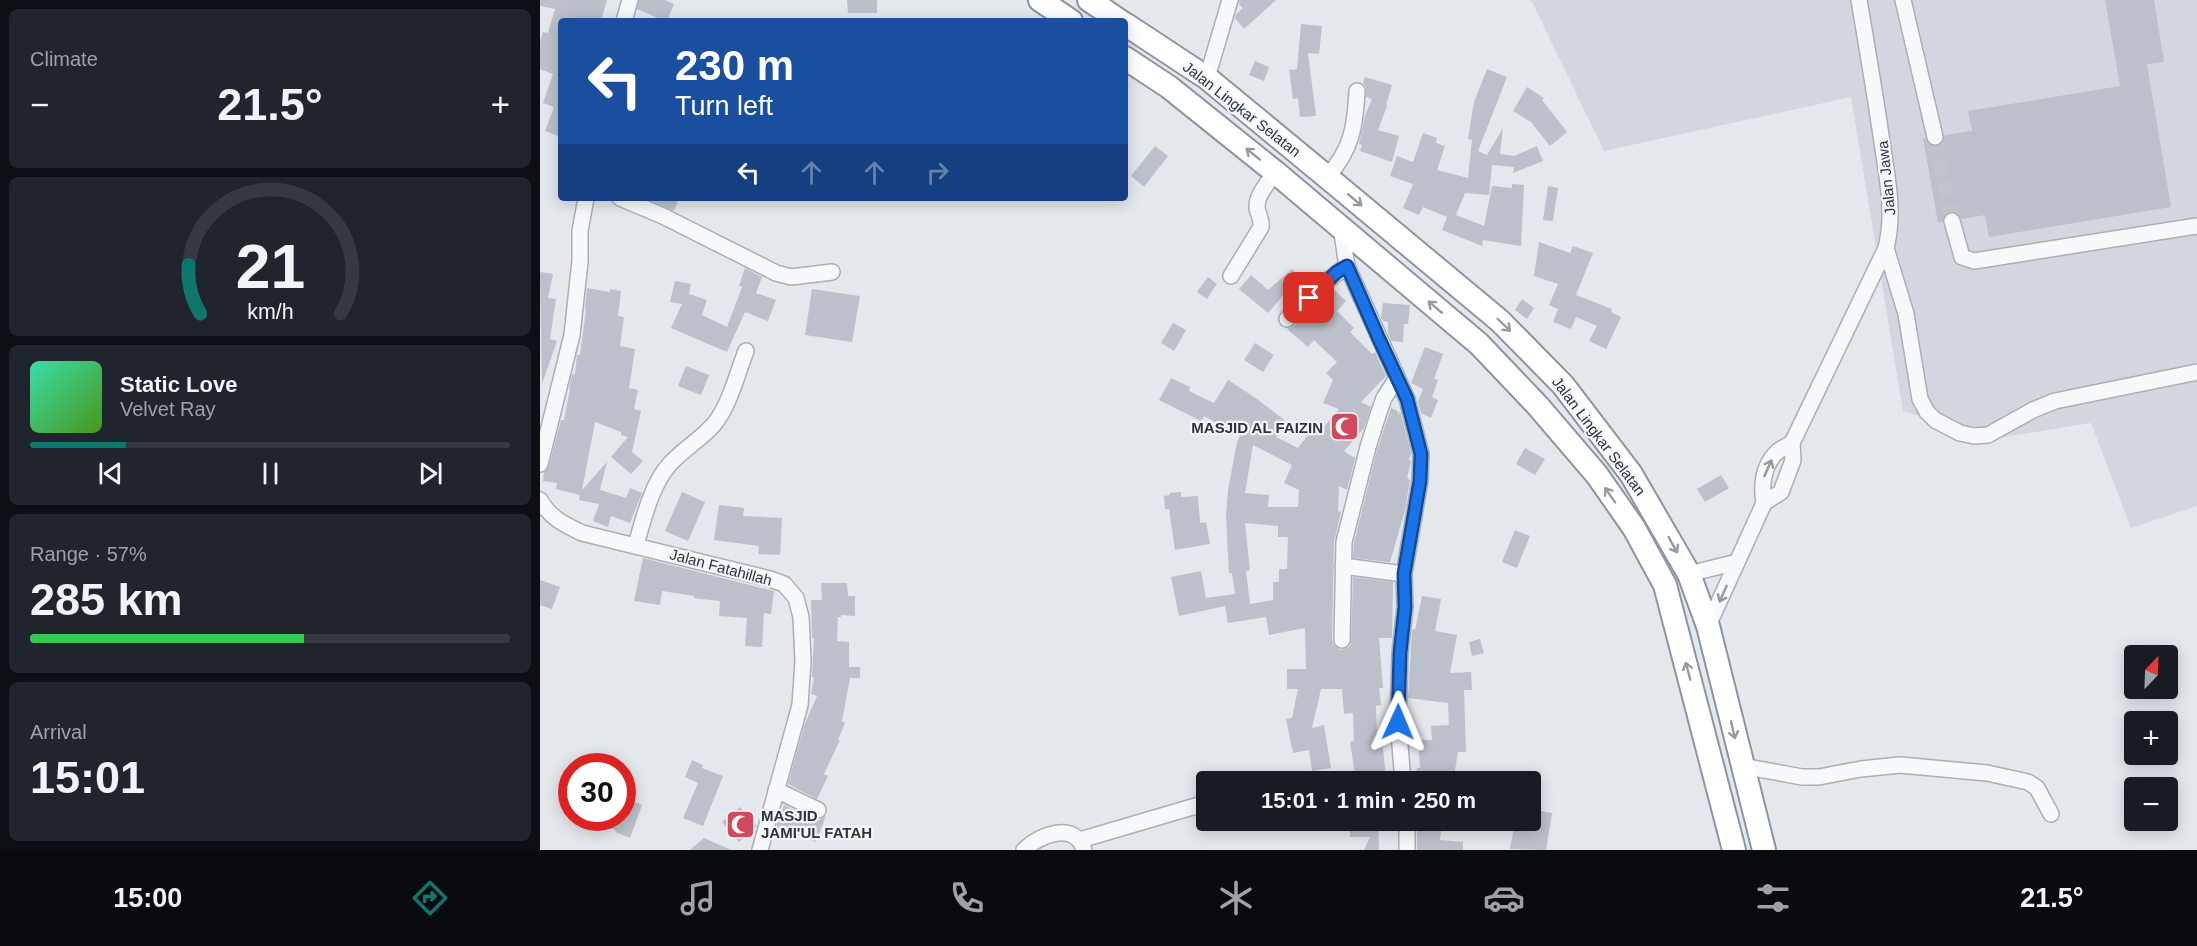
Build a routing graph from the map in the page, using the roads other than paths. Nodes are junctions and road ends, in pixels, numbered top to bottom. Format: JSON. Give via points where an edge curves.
{"nodes":[{"id":1,"x":630,"y":0,"type":"edge"},
{"id":2,"x":1040,"y":0,"type":"edge"},
{"id":3,"x":1089,"y":0,"type":"edge"},
{"id":4,"x":1230,"y":0,"type":"edge"},
{"id":5,"x":1859,"y":0,"type":"edge"},
{"id":6,"x":1903,"y":0,"type":"edge"},
{"id":7,"x":625,"y":18,"type":"edge"},
{"id":8,"x":1067,"y":18,"type":"edge"},
{"id":9,"x":1116,"y":18,"type":"edge"},
{"id":10,"x":1128,"y":26,"type":"edge"},
{"id":11,"x":1128,"y":60,"type":"edge"},
{"id":12,"x":1207,"y":78,"type":"junction"},
{"id":13,"x":1357,"y":91,"type":"dead end"},
{"id":14,"x":1935,"y":137,"type":"tunnel mouth"},
{"id":15,"x":1275,"y":172,"type":"junction"},
{"id":16,"x":1327,"y":177,"type":"junction"},
{"id":17,"x":585,"y":201,"type":"edge"},
{"id":18,"x":627,"y":201,"type":"edge"},
{"id":19,"x":1952,"y":221,"type":"tunnel mouth"},
{"id":20,"x":2197,"y":226,"type":"edge"},
{"id":21,"x":1341,"y":227,"type":"junction"},
{"id":22,"x":1886,"y":248,"type":"junction"},
{"id":23,"x":1347,"y":266,"type":"junction"},
{"id":24,"x":832,"y":272,"type":"dead end"},
{"id":25,"x":1231,"y":276,"type":"dead end"},
{"id":26,"x":1287,"y":319,"type":"dead end"},
{"id":27,"x":746,"y":351,"type":"dead end"},
{"id":28,"x":2197,"y":372,"type":"edge"},
{"id":29,"x":1397,"y":378,"type":"junction"},
{"id":30,"x":1792,"y":443,"type":"junction"},
{"id":31,"x":540,"y":464,"type":"edge"},
{"id":32,"x":540,"y":500,"type":"edge"},
{"id":33,"x":1764,"y":502,"type":"junction"},
{"id":34,"x":1654,"y":512,"type":"junction"},
{"id":35,"x":1634,"y":528,"type":"junction"},
{"id":36,"x":636,"y":545,"type":"junction"},
{"id":37,"x":1737,"y":562,"type":"junction"},
{"id":38,"x":1343,"y":566,"type":"junction"},
{"id":39,"x":1404,"y":574,"type":"junction"},
{"id":40,"x":1689,"y":574,"type":"junction"},
{"id":41,"x":1708,"y":626,"type":"junction"},
{"id":42,"x":1342,"y":640,"type":"dead end"},
{"id":43,"x":1742,"y":766,"type":"junction"},
{"id":44,"x":1402,"y":771,"type":"edge"},
{"id":45,"x":776,"y":790,"type":"junction"},
{"id":46,"x":1196,"y":806,"type":"edge"},
{"id":47,"x":818,"y":810,"type":"dead end"},
{"id":48,"x":2051,"y":814,"type":"dead end"},
{"id":49,"x":1407,"y":831,"type":"edge"},
{"id":50,"x":1082,"y":845,"type":"edge"},
{"id":51,"x":760,"y":850,"type":"edge"},
{"id":52,"x":1024,"y":850,"type":"edge"},
{"id":53,"x":1407,"y":850,"type":"edge"},
{"id":54,"x":1734,"y":850,"type":"edge"},
{"id":55,"x":1764,"y":850,"type":"edge"}],
"edges":[{"from":1,"to":7,"type":"street"},
{"from":2,"to":8,"type":"highway"},
{"from":3,"to":9,"type":"highway"},
{"from":4,"to":12,"type":"street"},
{"from":5,"to":22,"type":"street","name":"Jalan Jawa","via":[[1890,203]]},
{"from":6,"to":14,"type":"street"},
{"from":10,"to":12,"type":"highway","name":"Jalan Lingkar Selatan"},
{"from":15,"to":11,"type":"highway","name":"Jalan Lingkar Selatan","one_way":true,"via":[[1169,87]]},
{"from":12,"to":16,"type":"highway","name":"Jalan Lingkar Selatan"},
{"from":13,"to":16,"type":"street","via":[[1346,151]]},
{"from":15,"to":21,"type":"highway","name":"Jalan Lingkar Selatan"},
{"from":15,"to":25,"type":"street","via":[[1258,201],[1261,227]]},
{"from":16,"to":34,"type":"highway","name":"Jalan Lingkar Selatan","one_way":true,"via":[[1508,329],[1563,385],[1631,474]]},
{"from":17,"to":31,"type":"street","via":[[572,335]]},
{"from":18,"to":24,"type":"street","via":[[776,273],[791,277]]},
{"from":19,"to":20,"type":"street","via":[[1962,257],[1974,261]]},
{"from":21,"to":23,"type":"street"},
{"from":35,"to":21,"type":"highway","name":"Jalan Lingkar Selatan","one_way":true,"via":[[1545,414],[1479,344]]},
{"from":22,"to":28,"type":"street","via":[[1906,314],[1920,399],[1927,412],[1947,428],[1974,436],[1988,435],[2055,401]]},
{"from":22,"to":30,"type":"street","name":"Jalan Jawa"},
{"from":23,"to":26,"type":"street"},
{"from":23,"to":29,"type":"street"},
{"from":27,"to":36,"type":"street","via":[[716,422],[662,474]]},
{"from":29,"to":38,"type":"street","via":[[1384,398],[1368,447],[1344,542]]},
{"from":29,"to":39,"type":"street","via":[[1410,409],[1422,467]]},
{"from":30,"to":33,"type":"street","name":"Jalan Jawa","via":[[1793,460],[1781,492]]},
{"from":33,"to":30,"type":"street","name":"Jalan Jawa","one_way":true,"via":[[1761,485],[1767,470],[1775,454]]},
{"from":32,"to":36,"type":"street","name":"Jalan Fatahillah","via":[[560,523],[582,533]]},
{"from":33,"to":37,"type":"street","name":"Jalan Jawa"},
{"from":34,"to":35,"type":"highway"},
{"from":34,"to":40,"type":"highway","name":"Jalan Lingkar Selatan","one_way":true},
{"from":54,"to":35,"type":"highway","name":"Jalan Lingkar Selatan","one_way":true,"via":[[1665,585]]},
{"from":36,"to":45,"type":"street","name":"Jalan Fatahillah","via":[[770,579],[784,584],[796,598],[803,637],[802,690]]},
{"from":37,"to":40,"type":"street"},
{"from":37,"to":41,"type":"street","name":"Jalan Jawa","one_way":true},
{"from":38,"to":39,"type":"street"},
{"from":38,"to":42,"type":"street"},
{"from":39,"to":44,"type":"street","via":[[1398,722]]},
{"from":40,"to":41,"type":"highway","name":"Jalan Lingkar Selatan"},
{"from":41,"to":43,"type":"highway","name":"Jalan Lingkar Selatan","one_way":true},
{"from":43,"to":48,"type":"street","via":[[1802,777],[1900,765],[1987,773],[2028,782],[2037,788]]},
{"from":43,"to":55,"type":"highway","name":"Jalan Lingkar Selatan"},
{"from":45,"to":47,"type":"street"},
{"from":45,"to":51,"type":"street","name":"Jalan Fatahillah"},
{"from":46,"to":50,"type":"street"},
{"from":49,"to":53,"type":"street"},
{"from":50,"to":52,"type":"street","via":[[1068,833],[1054,833],[1038,838]]}]}
